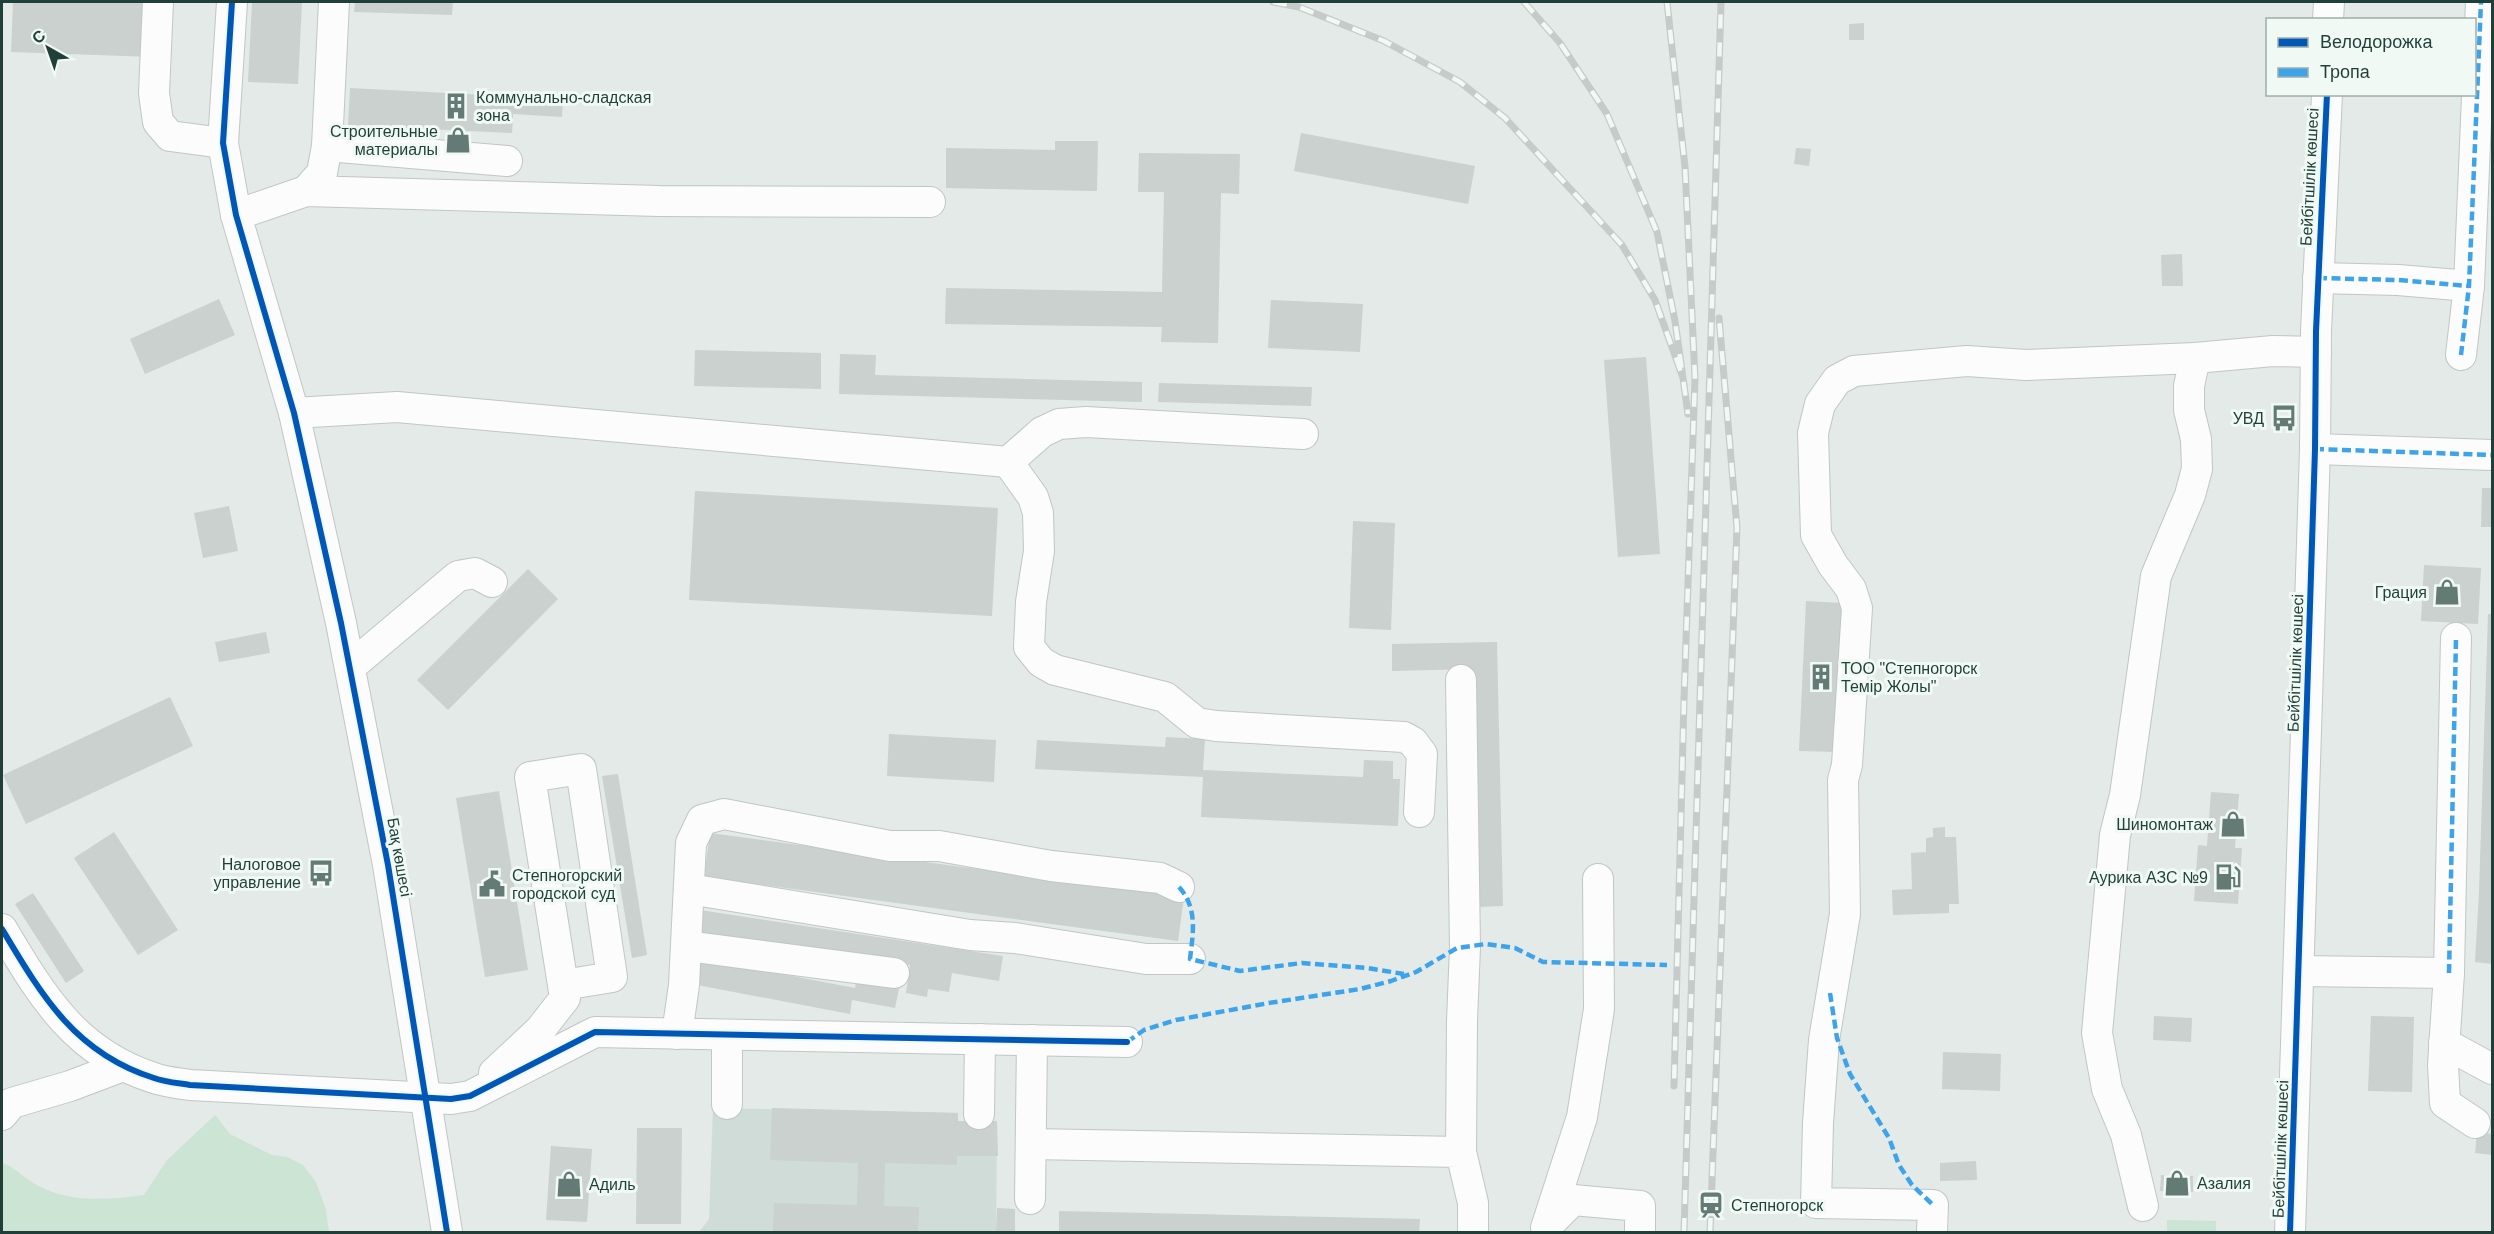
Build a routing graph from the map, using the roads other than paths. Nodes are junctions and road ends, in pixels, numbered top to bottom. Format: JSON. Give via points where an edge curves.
{"nodes":[{"id":1,"x":158,"y":2,"type":"edge"},
{"id":2,"x":232,"y":2,"type":"edge"},
{"id":3,"x":334,"y":2,"type":"edge"},
{"id":4,"x":2329,"y":2,"type":"edge"},
{"id":5,"x":2481,"y":2,"type":"edge"},
{"id":6,"x":2328,"y":18,"type":"edge"},
{"id":7,"x":2327,"y":96,"type":"edge"},
{"id":8,"x":223,"y":142,"type":"junction"},
{"id":9,"x":327,"y":146,"type":"junction"},
{"id":10,"x":507,"y":161,"type":"dead end"},
{"id":11,"x":306,"y":191,"type":"junction"},
{"id":12,"x":930,"y":202,"type":"dead end"},
{"id":13,"x":236,"y":215,"type":"junction"},
{"id":14,"x":2318,"y":278,"type":"junction"},
{"id":15,"x":2469,"y":286,"type":"junction"},
{"id":16,"x":2316,"y":352,"type":"junction"},
{"id":17,"x":2461,"y":355,"type":"dead end"},
{"id":18,"x":2194,"y":358,"type":"junction"},
{"id":19,"x":294,"y":413,"type":"junction"},
{"id":20,"x":1303,"y":435,"type":"dead end"},
{"id":21,"x":2315,"y":448,"type":"junction"},
{"id":22,"x":2493,"y":455,"type":"edge"},
{"id":23,"x":1008,"y":462,"type":"junction"},
{"id":24,"x":492,"y":582,"type":"dead end"},
{"id":25,"x":2456,"y":638,"type":"dead end"},
{"id":26,"x":350,"y":667,"type":"junction"},
{"id":27,"x":1461,"y":680,"type":"dead end"},
{"id":28,"x":1419,"y":812,"type":"dead end"},
{"id":29,"x":1598,"y":879,"type":"dead end"},
{"id":30,"x":1179,"y":887,"type":"dead end"},
{"id":31,"x":689,"y":889,"type":"junction"},
{"id":32,"x":2,"y":929,"type":"edge"},
{"id":33,"x":687,"y":946,"type":"junction"},
{"id":34,"x":1190,"y":959,"type":"dead end"},
{"id":35,"x":2299,"y":970,"type":"junction"},
{"id":36,"x":894,"y":973,"type":"dead end"},
{"id":37,"x":2449,"y":973,"type":"junction"},
{"id":38,"x":564,"y":985,"type":"junction"},
{"id":39,"x":677,"y":1034,"type":"junction"},
{"id":40,"x":727,"y":1035,"type":"junction"},
{"id":41,"x":980,"y":1039,"type":"junction"},
{"id":42,"x":1032,"y":1040,"type":"junction"},
{"id":43,"x":1127,"y":1042,"type":"dead end"},
{"id":44,"x":2444,"y":1043,"type":"junction"},
{"id":45,"x":123,"y":1066,"type":"junction"},
{"id":46,"x":2493,"y":1069,"type":"edge"},
{"id":47,"x":471,"y":1096,"type":"junction"},
{"id":48,"x":425,"y":1097,"type":"junction"},
{"id":49,"x":727,"y":1104,"type":"dead end"},
{"id":50,"x":5,"y":1108,"type":"edge"},
{"id":51,"x":979,"y":1114,"type":"dead end"},
{"id":52,"x":2475,"y":1124,"type":"dead end"},
{"id":53,"x":1031,"y":1144,"type":"junction"},
{"id":54,"x":1461,"y":1152,"type":"junction"},
{"id":55,"x":1030,"y":1199,"type":"dead end"},
{"id":56,"x":2143,"y":1206,"type":"dead end"},
{"id":57,"x":1545,"y":1230,"type":"edge"},
{"id":58,"x":447,"y":1233,"type":"edge"},
{"id":59,"x":1473,"y":1233,"type":"edge"},
{"id":60,"x":1640,"y":1233,"type":"edge"},
{"id":61,"x":1932,"y":1233,"type":"edge"},
{"id":62,"x":2290,"y":1233,"type":"edge"}],
"edges":[{"from":1,"to":8,"type":"street","via":[[154,93],[158,122],[170,136]]},
{"from":2,"to":8,"type":"street","name":"Бақ көшесі"},
{"from":3,"to":9,"type":"street"},
{"from":4,"to":6,"type":"street"},
{"from":5,"to":15,"type":"street"},
{"from":7,"to":14,"type":"street","name":"Бейбітшілік көшесі"},
{"from":8,"to":13,"type":"street","name":"Бақ көшесі"},
{"from":9,"to":10,"type":"street"},
{"from":9,"to":11,"type":"street","via":[[322,173]]},
{"from":11,"to":12,"type":"street","via":[[659,201]]},
{"from":11,"to":13,"type":"street"},
{"from":13,"to":19,"type":"street","name":"Бақ көшесі"},
{"from":14,"to":15,"type":"street"},
{"from":14,"to":16,"type":"street","name":"Бейбітшілік көшесі"},
{"from":15,"to":17,"type":"street"},
{"from":16,"to":18,"type":"street","via":[[2273,351]]},
{"from":16,"to":21,"type":"street","name":"Бейбітшілік көшесі"},
{"from":18,"to":56,"type":"street","via":[[2188,410],[2198,469],[2157,576],[2125,795],[2115,835],[2097,1033],[2107,1089],[2126,1135]]},
{"from":18,"to":61,"type":"street","via":[[2026,365],[1967,361],[1854,371],[1837,380],[1820,404],[1813,433],[1816,535],[1851,589],[1857,608],[1843,780],[1845,914],[1824,1040],[1816,1203],[1933,1205]]},
{"from":19,"to":23,"type":"street","via":[[397,407]]},
{"from":19,"to":26,"type":"street","name":"Бақ көшесі"},
{"from":20,"to":23,"type":"street","via":[[1086,422],[1059,424],[1042,432]]},
{"from":21,"to":22,"type":"street"},
{"from":21,"to":35,"type":"street","name":"Бейбітшілік көшесі"},
{"from":23,"to":28,"type":"street","via":[[1033,497],[1038,513],[1039,551],[1030,602],[1029,646],[1041,662],[1055,670],[1165,697],[1197,723],[1404,737],[1422,754]]},
{"from":24,"to":26,"type":"street","via":[[475,573],[458,576]]},
{"from":25,"to":37,"type":"street"},
{"from":26,"to":48,"type":"street","name":"Бақ көшесі","via":[[388,865]]},
{"from":27,"to":54,"type":"street","via":[[1465,947]]},
{"from":29,"to":57,"type":"street","via":[[1599,1009],[1582,1117]]},
{"from":30,"to":31,"type":"street","via":[[1160,878],[1051,866],[939,846],[890,846],[724,814],[702,820],[691,843]]},
{"from":31,"to":33,"type":"street"},
{"from":31,"to":34,"type":"street","via":[[1146,959]]},
{"from":32,"to":45,"type":"street","via":[[60,1017],[81,1039]]},
{"from":33,"to":36,"type":"street"},
{"from":33,"to":39,"type":"street"},
{"from":35,"to":37,"type":"street"},
{"from":35,"to":62,"type":"street","name":"Бейбітшілік көшесі"},
{"from":37,"to":44,"type":"street"},
{"from":38,"to":38,"type":"street","via":[[530,777],[581,769],[612,977]]},
{"from":38,"to":47,"type":"street","via":[[565,998],[540,1030]]},
{"from":39,"to":40,"type":"street"},
{"from":39,"to":47,"type":"street","via":[[595,1032]]},
{"from":40,"to":41,"type":"street"},
{"from":40,"to":49,"type":"street"},
{"from":41,"to":42,"type":"street"},
{"from":41,"to":51,"type":"street"},
{"from":42,"to":43,"type":"street"},
{"from":42,"to":53,"type":"street"},
{"from":44,"to":46,"type":"street"},
{"from":44,"to":52,"type":"street","via":[[2445,1103]]},
{"from":45,"to":48,"type":"street","via":[[155,1079],[190,1085]]},
{"from":45,"to":50,"type":"street"},
{"from":47,"to":48,"type":"street"},
{"from":48,"to":58,"type":"street","name":"Бақ көшесі"},
{"from":53,"to":54,"type":"street"},
{"from":53,"to":55,"type":"street"},
{"from":54,"to":59,"type":"street","via":[[1473,1203]]},
{"from":57,"to":60,"type":"street","via":[[1574,1200],[1641,1206]]}]}
